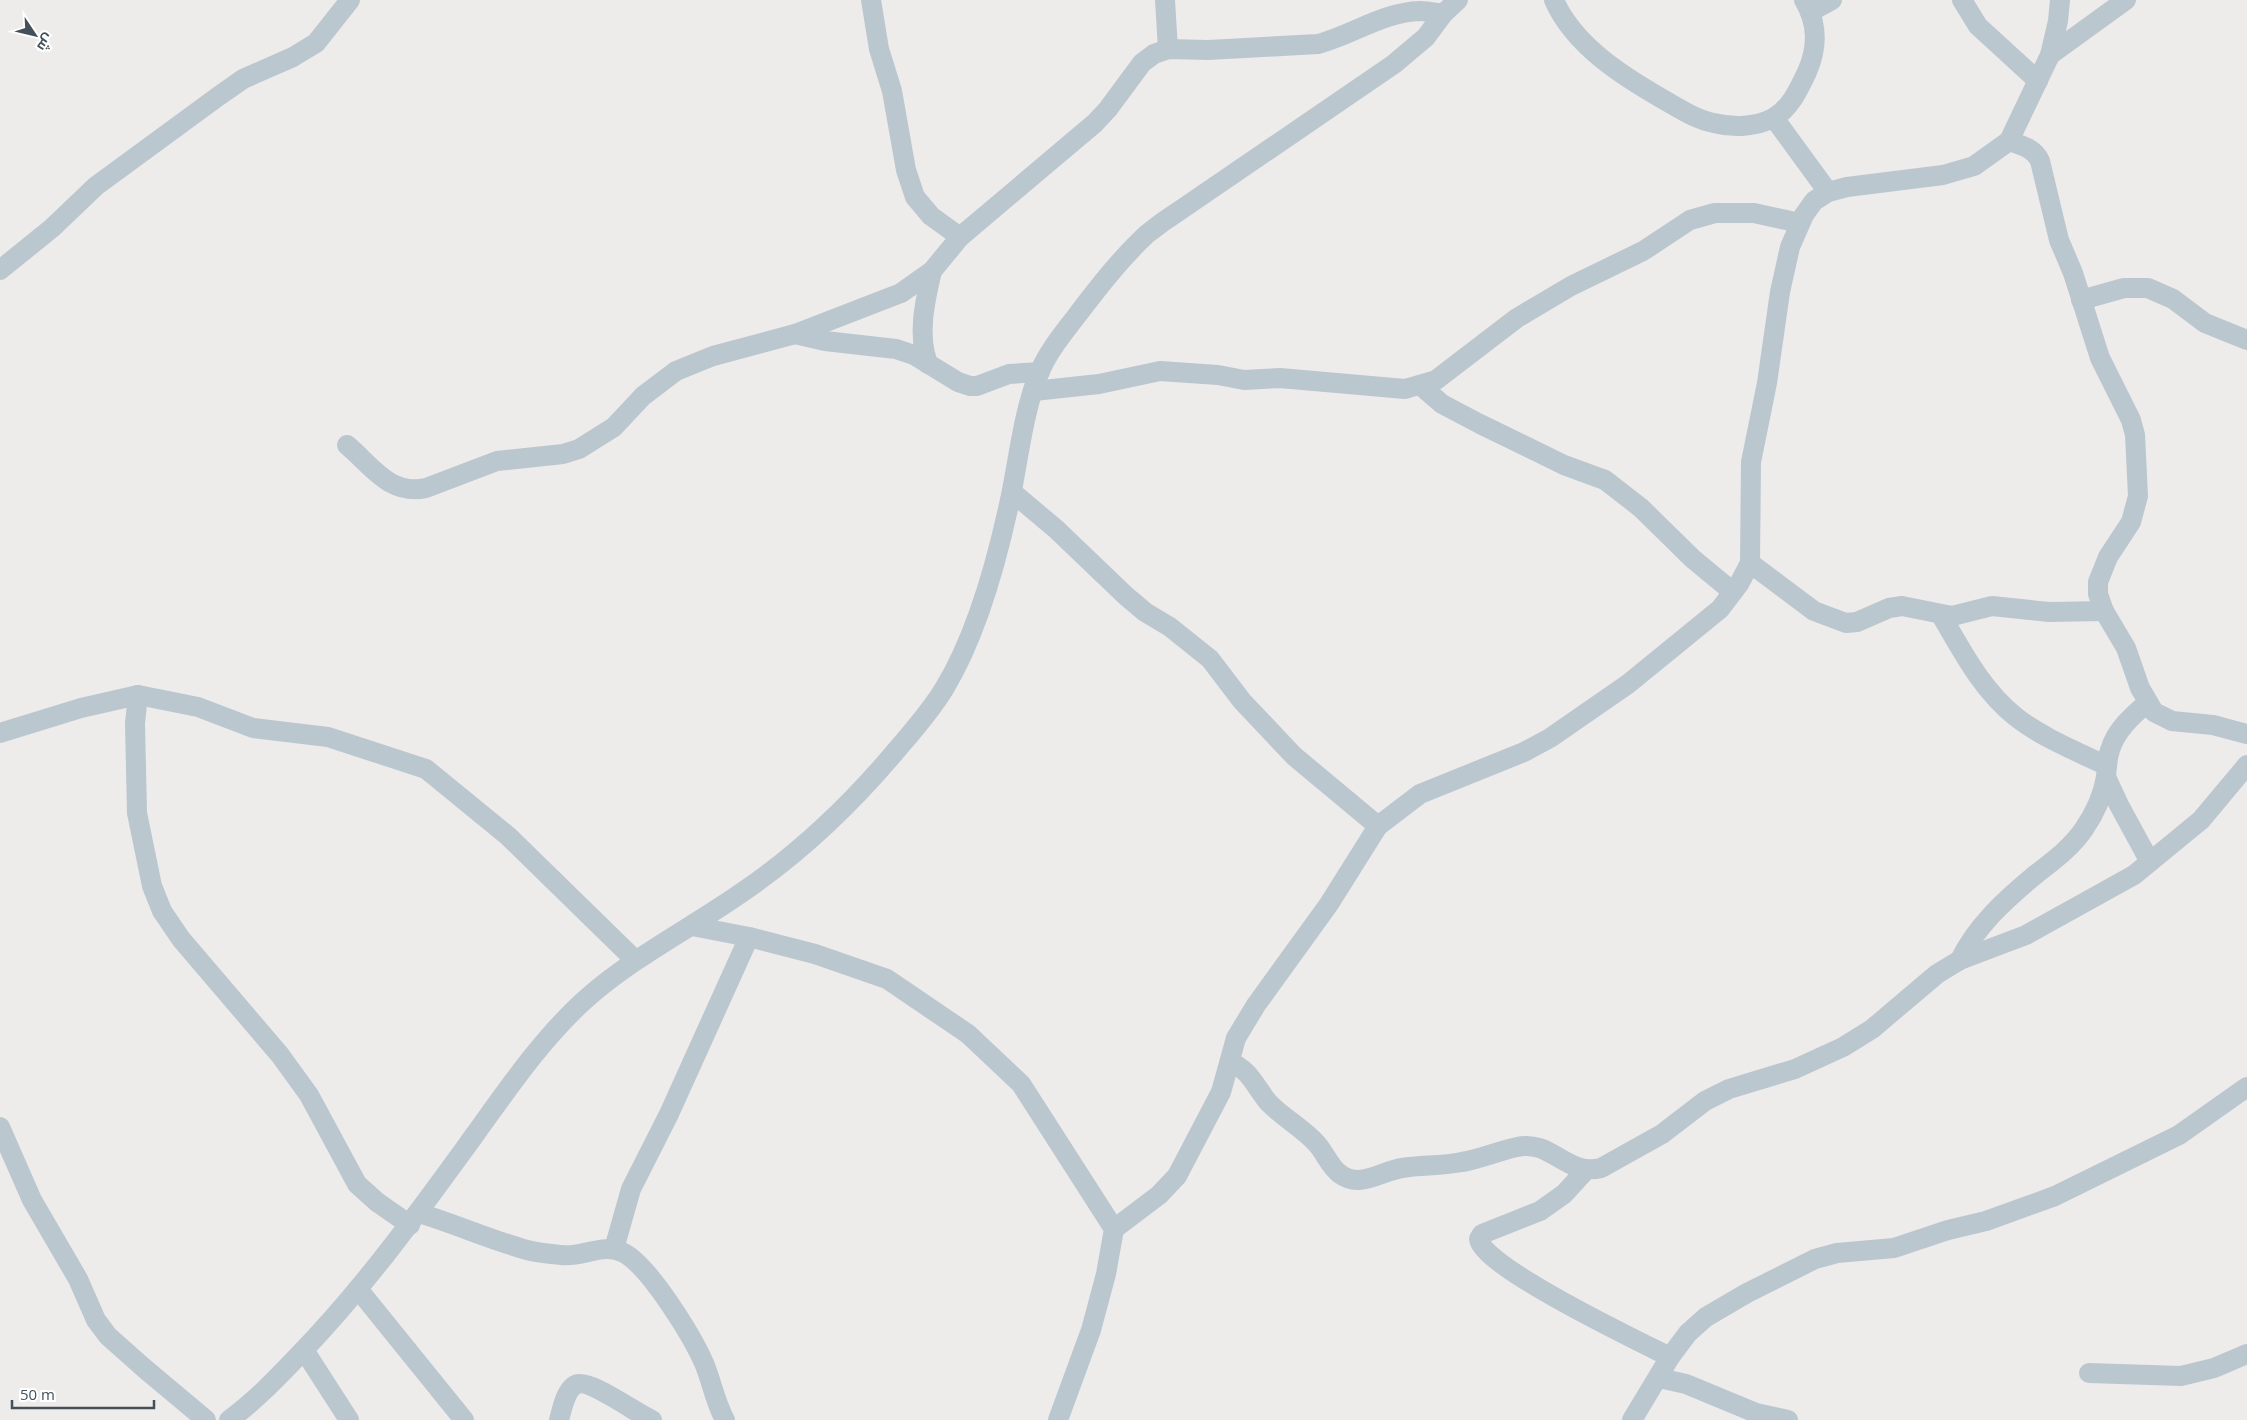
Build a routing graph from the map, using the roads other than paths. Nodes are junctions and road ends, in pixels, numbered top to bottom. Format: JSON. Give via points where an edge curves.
{"nodes":[{"id":1,"x":350,"y":0,"type":"edge"},
{"id":2,"x":871,"y":0,"type":"edge"},
{"id":3,"x":1165,"y":0,"type":"edge"},
{"id":4,"x":1458,"y":0,"type":"edge"},
{"id":5,"x":1554,"y":0,"type":"edge"},
{"id":6,"x":1832,"y":0,"type":"edge"},
{"id":7,"x":1962,"y":0,"type":"edge"},
{"id":8,"x":2060,"y":0,"type":"edge"},
{"id":9,"x":2126,"y":0,"type":"edge"},
{"id":10,"x":1807,"y":6,"type":"edge"},
{"id":11,"x":1443,"y":14,"type":"junction"},
{"id":12,"x":1168,"y":49,"type":"junction"},
{"id":13,"x":2050,"y":55,"type":"junction"},
{"id":14,"x":2038,"y":81,"type":"junction"},
{"id":15,"x":1774,"y":118,"type":"junction"},
{"id":16,"x":2009,"y":141,"type":"junction"},
{"id":17,"x":1828,"y":192,"type":"junction"},
{"id":18,"x":1800,"y":223,"type":"junction"},
{"id":19,"x":960,"y":237,"type":"junction"},
{"id":20,"x":0,"y":270,"type":"edge"},
{"id":21,"x":932,"y":270,"type":"junction"},
{"id":22,"x":2081,"y":300,"type":"junction"},
{"id":23,"x":795,"y":334,"type":"junction"},
{"id":24,"x":2247,"y":340,"type":"edge"},
{"id":25,"x":928,"y":364,"type":"junction"},
{"id":26,"x":1040,"y":372,"type":"junction"},
{"id":27,"x":1420,"y":385,"type":"junction"},
{"id":28,"x":1034,"y":391,"type":"junction"},
{"id":29,"x":347,"y":446,"type":"dead end"},
{"id":30,"x":1012,"y":492,"type":"junction"},
{"id":31,"x":1750,"y":563,"type":"junction"},
{"id":32,"x":1733,"y":592,"type":"junction"},
{"id":33,"x":2104,"y":611,"type":"junction"},
{"id":34,"x":1941,"y":615,"type":"junction"},
{"id":35,"x":138,"y":695,"type":"junction"},
{"id":36,"x":2147,"y":703,"type":"junction"},
{"id":37,"x":0,"y":733,"type":"edge"},
{"id":38,"x":2247,"y":734,"type":"edge"},
{"id":39,"x":2247,"y":765,"type":"edge"},
{"id":40,"x":2107,"y":772,"type":"junction"},
{"id":41,"x":1378,"y":826,"type":"junction"},
{"id":42,"x":2150,"y":862,"type":"junction"},
{"id":43,"x":692,"y":926,"type":"junction"},
{"id":44,"x":749,"y":937,"type":"junction"},
{"id":45,"x":635,"y":960,"type":"junction"},
{"id":46,"x":1960,"y":960,"type":"junction"},
{"id":47,"x":1230,"y":1062,"type":"junction"},
{"id":48,"x":2247,"y":1087,"type":"edge"},
{"id":49,"x":0,"y":1127,"type":"edge"},
{"id":50,"x":1586,"y":1170,"type":"junction"},
{"id":51,"x":415,"y":1219,"type":"junction"},
{"id":52,"x":1114,"y":1229,"type":"junction"},
{"id":53,"x":614,"y":1249,"type":"junction"},
{"id":54,"x":358,"y":1289,"type":"junction"},
{"id":55,"x":304,"y":1350,"type":"junction"},
{"id":56,"x":2247,"y":1354,"type":"edge"},
{"id":57,"x":1670,"y":1357,"type":"junction"},
{"id":58,"x":2089,"y":1373,"type":"dead end"},
{"id":59,"x":1658,"y":1378,"type":"junction"},
{"id":60,"x":206,"y":1420,"type":"edge"},
{"id":61,"x":228,"y":1420,"type":"edge"},
{"id":62,"x":349,"y":1420,"type":"edge"},
{"id":63,"x":464,"y":1420,"type":"edge"},
{"id":64,"x":559,"y":1420,"type":"edge"},
{"id":65,"x":652,"y":1420,"type":"edge"},
{"id":66,"x":725,"y":1420,"type":"edge"},
{"id":67,"x":1058,"y":1420,"type":"edge"},
{"id":68,"x":1632,"y":1420,"type":"edge"},
{"id":69,"x":1788,"y":1420,"type":"edge"}],
"edges":[{"from":1,"to":20,"type":"street","via":[[316,43],[293,57],[243,78],[96,186],[52,228]]},
{"from":2,"to":19,"type":"street","via":[[906,170],[915,197],[931,216]]},
{"from":3,"to":12,"type":"street"},
{"from":4,"to":11,"type":"street"},
{"from":5,"to":15,"type":"street","via":[[1580,37],[1608,65],[1685,112],[1713,123],[1732,126],[1754,125]]},
{"from":6,"to":10,"type":"street"},
{"from":7,"to":14,"type":"street","via":[[1978,26]]},
{"from":8,"to":13,"type":"street"},
{"from":9,"to":13,"type":"street"},
{"from":10,"to":15,"type":"street","via":[[1814,21],[1816,40],[1812,60],[1787,107]]},
{"from":11,"to":12,"type":"street","via":[[1404,13],[1318,44]]},
{"from":11,"to":26,"type":"street","via":[[1426,38],[1394,64],[1147,234],[1083,307]]},
{"from":12,"to":19,"type":"street","via":[[1142,62],[1095,123]]},
{"from":13,"to":14,"type":"street"},
{"from":14,"to":16,"type":"street"},
{"from":15,"to":17,"type":"street"},
{"from":16,"to":17,"type":"street","via":[[1974,166],[1943,175]]},
{"from":16,"to":22,"type":"street","via":[[2037,154],[2059,240]]},
{"from":17,"to":18,"type":"street","via":[[1814,201]]},
{"from":18,"to":27,"type":"street","via":[[1754,213],[1715,213],[1690,220],[1643,251],[1534,307],[1436,380]]},
{"from":18,"to":31,"type":"street","via":[[1790,247],[1780,292],[1751,462]]},
{"from":19,"to":21,"type":"street"},
{"from":21,"to":23,"type":"street","via":[[901,293]]},
{"from":21,"to":25,"type":"street","via":[[922,326],[923,350]]},
{"from":22,"to":24,"type":"street","via":[[2111,290],[2134,286],[2148,288],[2173,299],[2205,323]]},
{"from":22,"to":33,"type":"street","via":[[2100,358],[2132,420],[2138,476],[2136,509],[2098,582]]},
{"from":23,"to":25,"type":"street","via":[[825,341],[896,349]]},
{"from":23,"to":29,"type":"street","via":[[713,356],[676,371],[643,396],[614,427],[578,449],[563,454],[497,461],[426,488],[405,490],[388,483]]},
{"from":25,"to":26,"type":"street","via":[[970,386],[1009,374]]},
{"from":26,"to":28,"type":"street"},
{"from":27,"to":28,"type":"street","via":[[1405,389],[1280,378],[1244,380],[1160,370],[1099,384]]},
{"from":27,"to":32,"type":"street","via":[[1442,404],[1512,441],[1605,480],[1641,508],[1693,559]]},
{"from":28,"to":30,"type":"street","via":[[1016,459]]},
{"from":30,"to":41,"type":"street","via":[[1126,596],[1210,660],[1242,701],[1294,756]]},
{"from":30,"to":43,"type":"street","via":[[995,562],[961,657],[944,690],[920,723],[876,774],[792,856]]},
{"from":31,"to":32,"type":"street"},
{"from":31,"to":34,"type":"street","via":[[1814,611],[1838,621],[1857,622],[1902,606]]},
{"from":32,"to":41,"type":"street","via":[[1720,609],[1635,678],[1550,738],[1517,755],[1420,794]]},
{"from":33,"to":34,"type":"street","via":[[2049,612],[1992,606],[1952,616]]},
{"from":33,"to":36,"type":"street","via":[[2126,648]]},
{"from":34,"to":40,"type":"street","via":[[1994,697],[2017,718]]},
{"from":35,"to":37,"type":"street","via":[[81,708]]},
{"from":35,"to":45,"type":"street","via":[[198,707],[253,728],[328,737],[426,769],[508,836]]},
{"from":35,"to":51,"type":"street","via":[[135,723],[136,813],[152,886],[162,911],[181,939],[280,1055],[309,1095],[357,1184],[377,1202]]},
{"from":36,"to":38,"type":"street","via":[[2160,717],[2172,721],[2213,725]]},
{"from":36,"to":40,"type":"street","via":[[2118,733],[2110,750]]},
{"from":39,"to":42,"type":"street","via":[[2200,820]]},
{"from":40,"to":42,"type":"street","via":[[2119,805]]},
{"from":40,"to":46,"type":"street","via":[[2096,810],[2072,846],[2015,892],[1988,919],[1970,940]]},
{"from":41,"to":47,"type":"street","via":[[1329,904],[1256,1005],[1236,1038]]},
{"from":42,"to":46,"type":"street","via":[[2134,876],[2026,935]]},
{"from":43,"to":44,"type":"street"},
{"from":43,"to":45,"type":"street"},
{"from":44,"to":52,"type":"street","via":[[814,954],[887,979],[968,1034],[1021,1084]]},
{"from":44,"to":53,"type":"street","via":[[631,1190]]},
{"from":45,"to":51,"type":"street","via":[[587,998],[525,1066]]},
{"from":46,"to":50,"type":"street","via":[[1937,974],[1872,1029],[1843,1047],[1795,1069],[1729,1089],[1705,1101],[1639,1148],[1601,1168]]},
{"from":47,"to":50,"type":"street","via":[[1248,1072],[1269,1103],[1316,1142],[1339,1174],[1356,1180],[1401,1168],[1463,1162],[1527,1145],[1539,1146]]},
{"from":47,"to":52,"type":"street","via":[[1221,1092],[1176,1176],[1159,1195]]},
{"from":48,"to":57,"type":"street","via":[[2179,1135],[2055,1196],[1986,1221],[1894,1248],[1837,1253],[1815,1259],[1706,1317]]},
{"from":49,"to":60,"type":"street","via":[[32,1200],[78,1279],[96,1320],[108,1336]]},
{"from":50,"to":57,"type":"street","via":[[1564,1194],[1540,1211],[1482,1234],[1478,1238],[1480,1245],[1528,1282]]},
{"from":51,"to":53,"type":"street","via":[[528,1251],[567,1256]]},
{"from":51,"to":54,"type":"street"},
{"from":52,"to":67,"type":"street","via":[[1091,1330]]},
{"from":53,"to":66,"type":"street","via":[[632,1258],[658,1287],[704,1363]]},
{"from":54,"to":55,"type":"street"},
{"from":54,"to":63,"type":"street"},
{"from":55,"to":61,"type":"street","via":[[247,1407]]},
{"from":55,"to":62,"type":"street"},
{"from":56,"to":58,"type":"street","via":[[2214,1368],[2181,1376]]},
{"from":57,"to":59,"type":"street"},
{"from":59,"to":68,"type":"street"},
{"from":59,"to":69,"type":"street","via":[[1703,1391],[1756,1413]]},
{"from":64,"to":65,"type":"street","via":[[568,1392],[581,1384],[597,1388]]}]}
